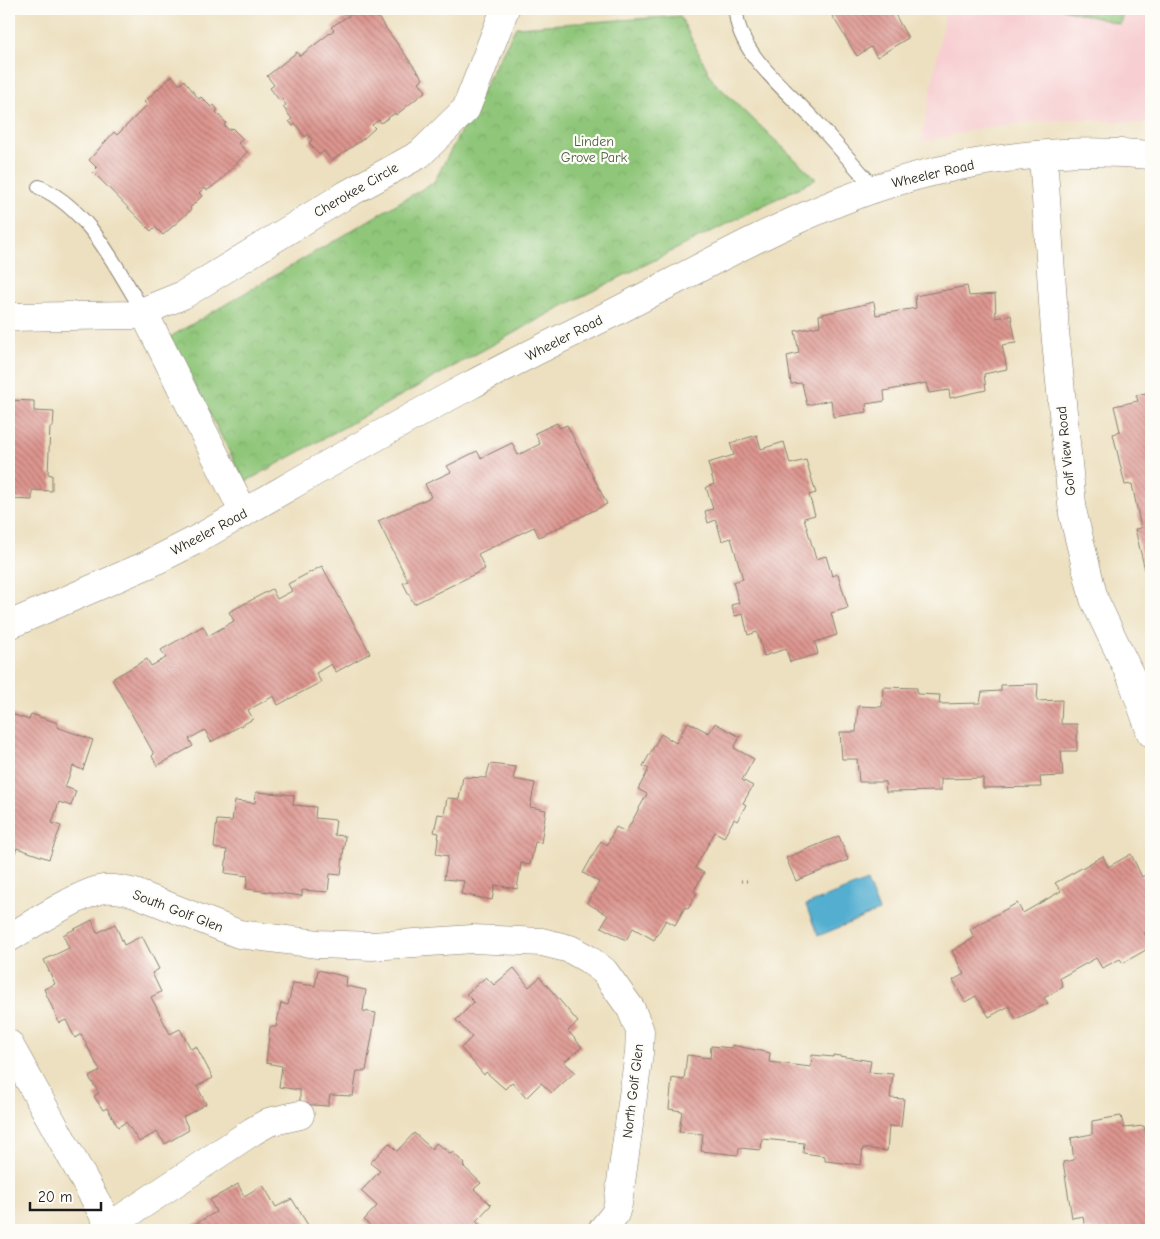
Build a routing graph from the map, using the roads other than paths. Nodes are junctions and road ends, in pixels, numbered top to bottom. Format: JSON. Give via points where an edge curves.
{"nodes":[{"id":1,"x":505,"y":9,"type":"edge"},
{"id":2,"x":736,"y":9,"type":"edge"},
{"id":3,"x":1042,"y":155,"type":"junction"},
{"id":4,"x":1151,"y":155,"type":"edge"},
{"id":5,"x":40,"y":186,"type":"dead end"},
{"id":6,"x":875,"y":188,"type":"junction"},
{"id":7,"x":143,"y":311,"type":"junction"},
{"id":8,"x":9,"y":317,"type":"edge"},
{"id":9,"x":244,"y":513,"type":"junction"},
{"id":10,"x":9,"y":624,"type":"edge"},
{"id":11,"x":1151,"y":733,"type":"edge"},
{"id":12,"x":9,"y":938,"type":"edge"},
{"id":13,"x":358,"y":946,"type":"joint"},
{"id":14,"x":9,"y":1044,"type":"edge"},
{"id":15,"x":300,"y":1115,"type":"dead end"},
{"id":16,"x":111,"y":1228,"type":"edge"},
{"id":17,"x":602,"y":1230,"type":"edge"}],
"edges":[{"from":1,"to":7,"type":"street","name":"Cherokee Circle","via":[[466,109],[420,154],[342,197],[183,295]]},
{"from":2,"to":6,"type":"lane","via":[[747,46],[770,76],[816,121]]},
{"from":3,"to":4,"type":"street","name":"Wheeler Road"},
{"from":3,"to":6,"type":"street","name":"Wheeler Road","via":[[999,159],[938,171]]},
{"from":3,"to":11,"type":"street","name":"Golf View Road","via":[[1073,514],[1094,599],[1132,679]]},
{"from":5,"to":7,"type":"lane","via":[[79,213]]},
{"from":6,"to":9,"type":"street","name":"Wheeler Road","via":[[755,241],[469,386]]},
{"from":7,"to":8,"type":"street","name":"Cherokee Circle","via":[[134,315]]},
{"from":7,"to":9,"type":"street"},
{"from":9,"to":10,"type":"street","name":"Wheeler Road","via":[[149,564]]},
{"from":12,"to":13,"type":"street","name":"South Golf Glen","via":[[87,894],[102,889],[118,889],[135,892],[239,934]]},
{"from":13,"to":17,"type":"street","name":"North Golf Glen","via":[[472,939],[542,942],[570,949],[604,970],[631,1009],[640,1031],[640,1053],[618,1204],[615,1214]]},
{"from":14,"to":16,"type":"street"},
{"from":15,"to":16,"type":"street","via":[[269,1122],[253,1131]]}]}
